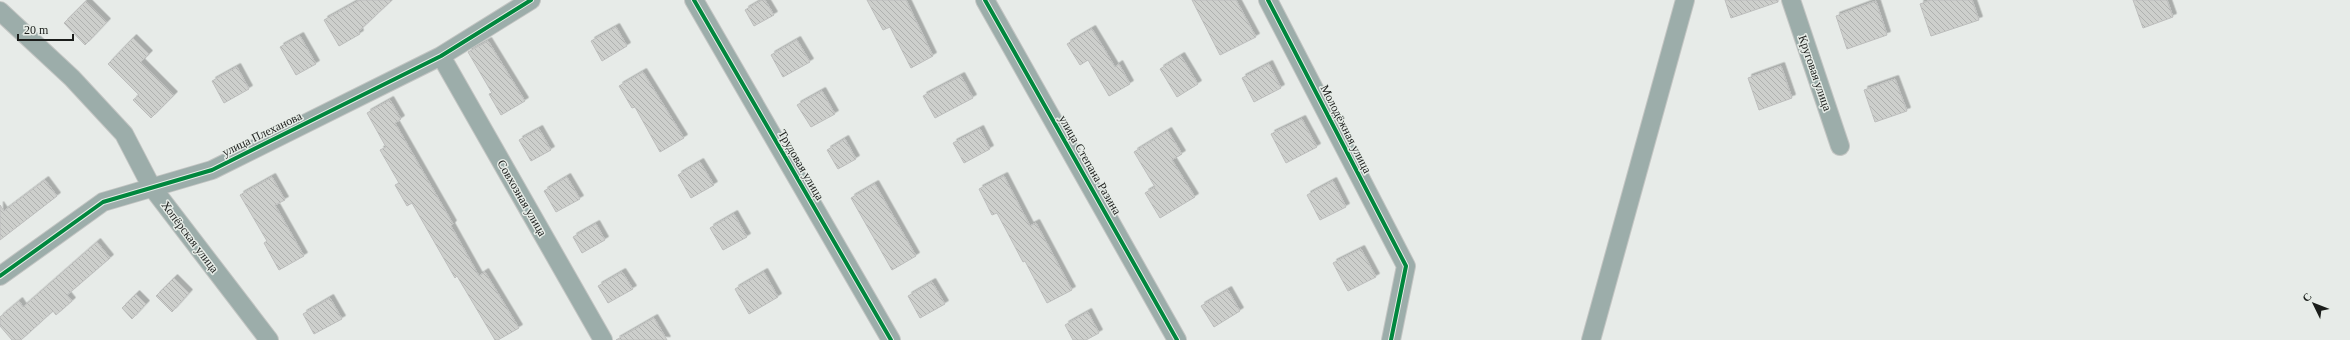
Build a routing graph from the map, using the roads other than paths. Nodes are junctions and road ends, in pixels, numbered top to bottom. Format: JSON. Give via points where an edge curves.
{"nodes":[{"id":1,"x":531,"y":0,"type":"edge"},
{"id":2,"x":694,"y":0,"type":"edge"},
{"id":3,"x":985,"y":0,"type":"edge"},
{"id":4,"x":1268,"y":0,"type":"edge"},
{"id":5,"x":1685,"y":0,"type":"edge"},
{"id":6,"x":1791,"y":0,"type":"edge"},
{"id":7,"x":0,"y":11,"type":"edge"},
{"id":8,"x":441,"y":56,"type":"junction"},
{"id":9,"x":1840,"y":146,"type":"dead end"},
{"id":10,"x":151,"y":186,"type":"junction"},
{"id":11,"x":0,"y":276,"type":"edge"},
{"id":12,"x":269,"y":340,"type":"edge"},
{"id":13,"x":603,"y":340,"type":"edge"},
{"id":14,"x":891,"y":340,"type":"edge"},
{"id":15,"x":1176,"y":340,"type":"edge"},
{"id":16,"x":1391,"y":340,"type":"edge"},
{"id":17,"x":1591,"y":340,"type":"edge"}],
"edges":[{"from":1,"to":8,"type":"street","name":"улица Плеханова"},
{"from":2,"to":14,"type":"street","name":"Трудовая улица"},
{"from":3,"to":15,"type":"street","name":"улица Степана Разина"},
{"from":4,"to":16,"type":"street","name":"Молодёжная улица","via":[[1406,266]]},
{"from":5,"to":17,"type":"street"},
{"from":6,"to":9,"type":"street","name":"Круговая улица"},
{"from":7,"to":10,"type":"street","name":"Хопёрская улица","via":[[72,78],[124,134]]},
{"from":8,"to":10,"type":"street","name":"улица Плеханова","via":[[212,170]]},
{"from":8,"to":13,"type":"street","name":"Совхозная улица"},
{"from":10,"to":11,"type":"street","name":"улица Плеханова","via":[[103,202]]},
{"from":10,"to":12,"type":"street","name":"Хопёрская улица"}]}
